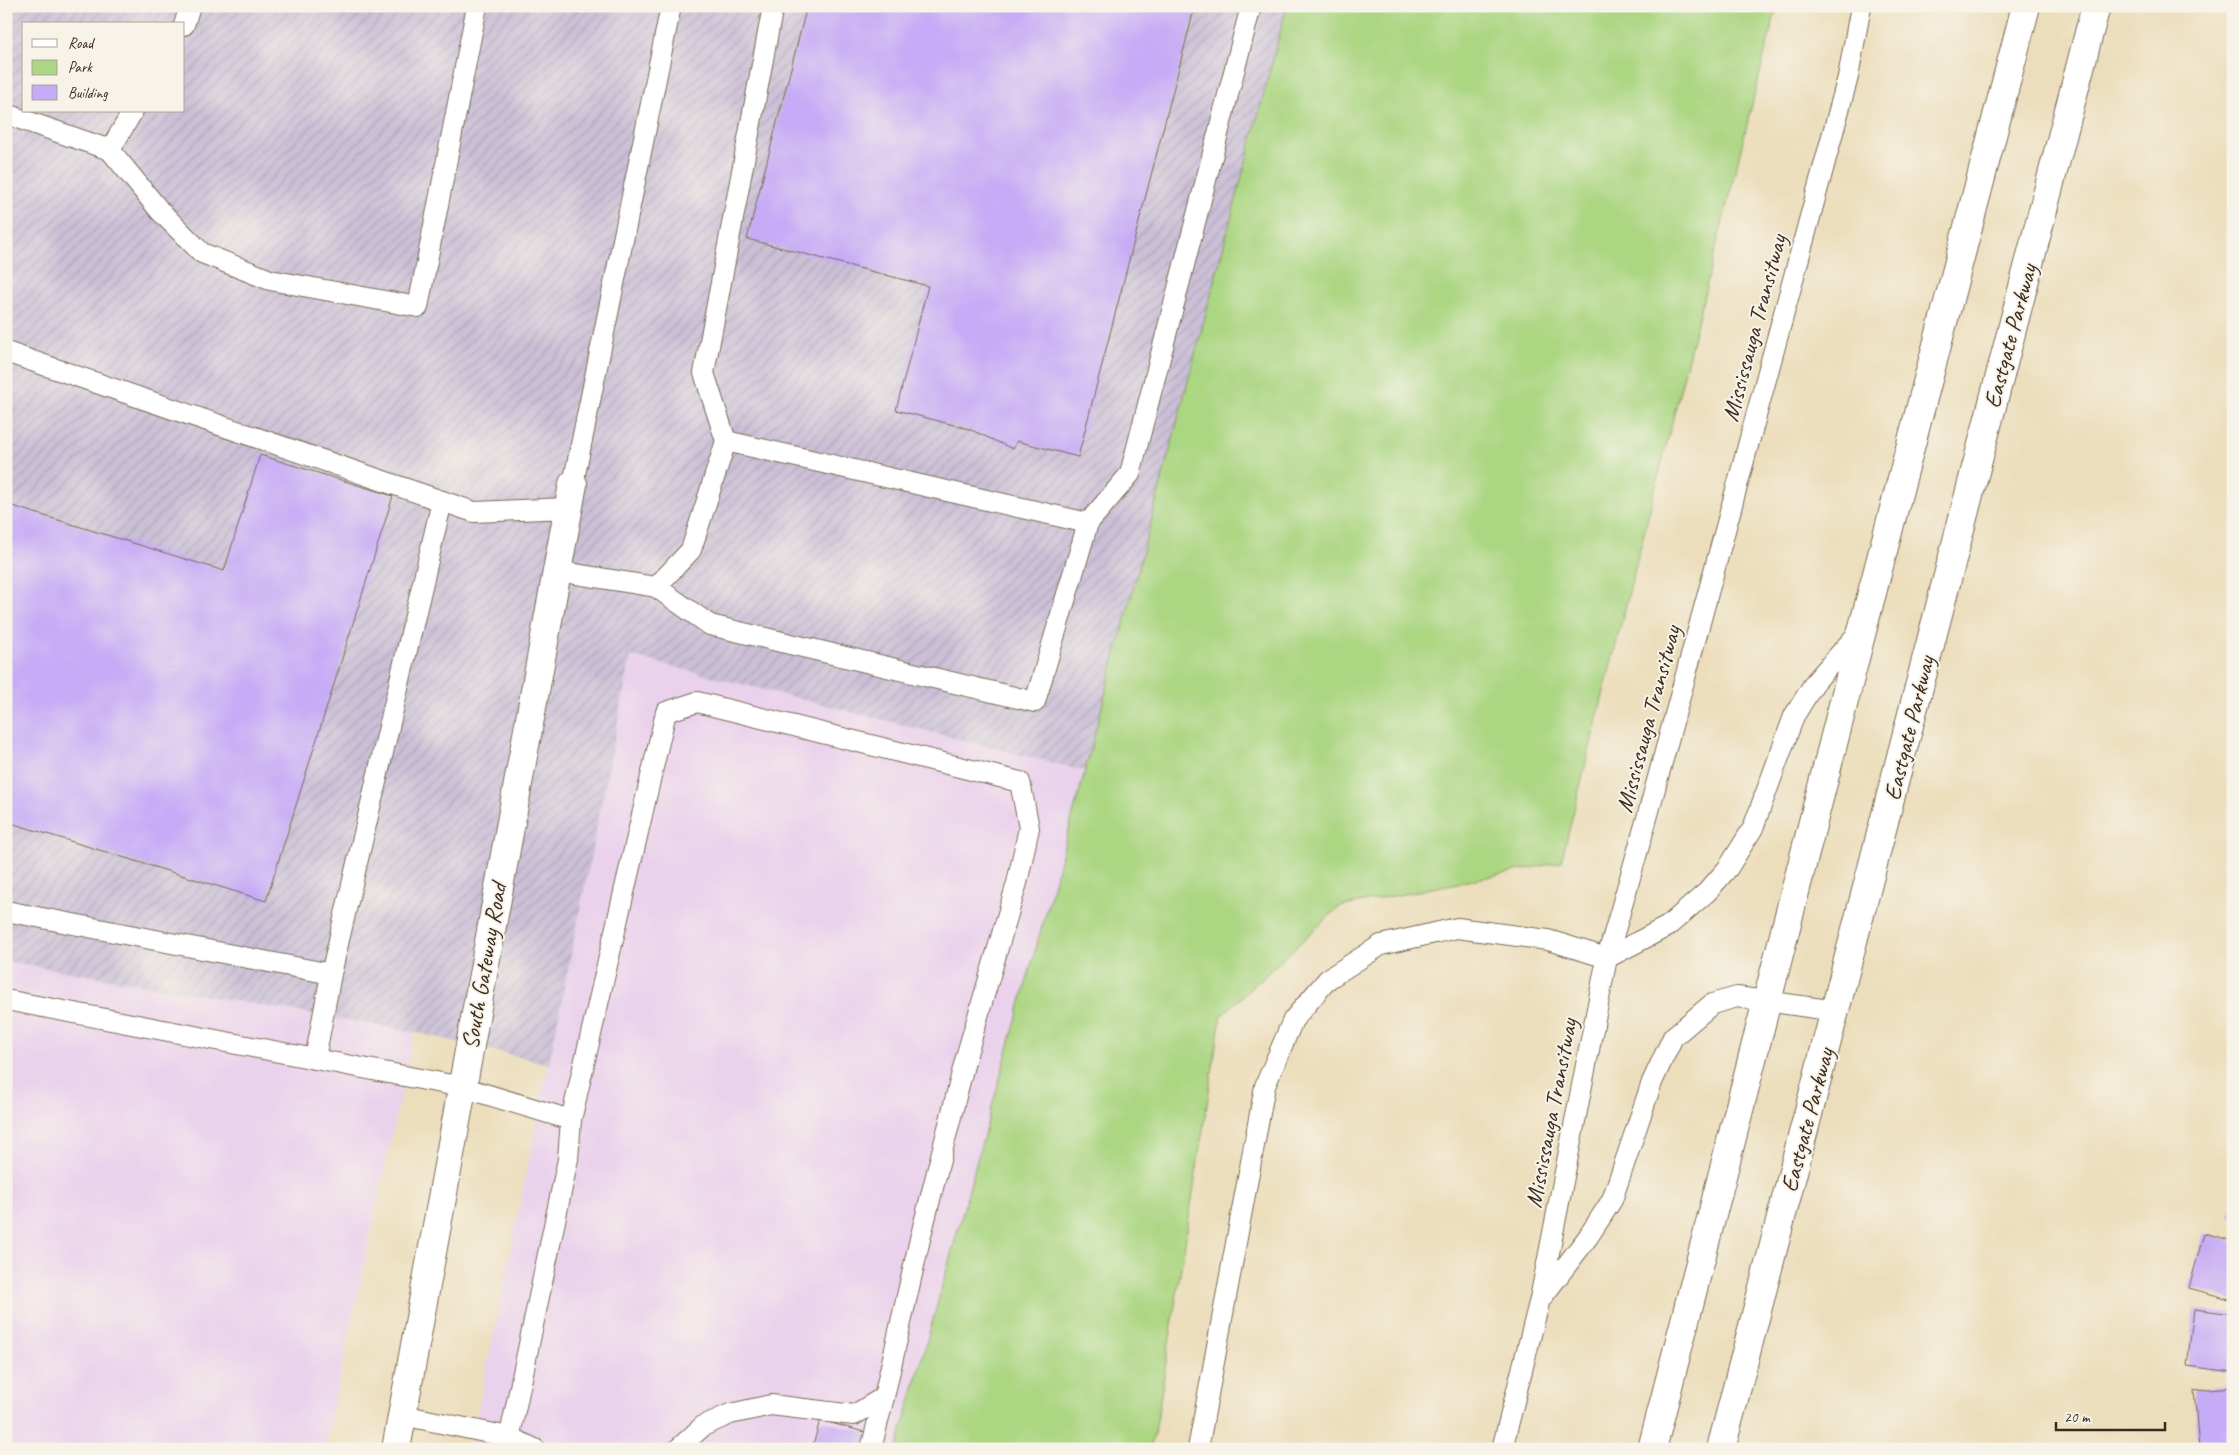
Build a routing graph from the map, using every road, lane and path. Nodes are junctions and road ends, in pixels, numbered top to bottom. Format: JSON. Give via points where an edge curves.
{"nodes":[{"id":1,"x":190,"y":6,"type":"edge"},
{"id":2,"x":476,"y":6,"type":"edge"},
{"id":3,"x":671,"y":6,"type":"edge"},
{"id":4,"x":773,"y":6,"type":"edge"},
{"id":5,"x":1251,"y":6,"type":"edge"},
{"id":6,"x":1861,"y":6,"type":"edge"},
{"id":7,"x":2026,"y":6,"type":"edge"},
{"id":8,"x":2096,"y":6,"type":"edge"},
{"id":9,"x":185,"y":22,"type":"edge"},
{"id":10,"x":132,"y":112,"type":"edge"},
{"id":11,"x":6,"y":114,"type":"edge"},
{"id":12,"x":110,"y":150,"type":"junction"},
{"id":13,"x":6,"y":352,"type":"edge"},
{"id":14,"x":726,"y":442,"type":"junction"},
{"id":15,"x":571,"y":496,"type":"junction"},
{"id":16,"x":442,"y":501,"type":"junction"},
{"id":17,"x":1088,"y":523,"type":"junction"},
{"id":18,"x":557,"y":571,"type":"junction"},
{"id":19,"x":656,"y":587,"type":"junction"},
{"id":20,"x":1863,"y":627,"type":"junction"},
{"id":21,"x":6,"y":911,"type":"edge"},
{"id":22,"x":1607,"y":958,"type":"junction"},
{"id":23,"x":331,"y":974,"type":"junction"},
{"id":24,"x":6,"y":1000,"type":"edge"},
{"id":25,"x":1767,"y":1001,"type":"junction"},
{"id":26,"x":1836,"y":1011,"type":"junction"},
{"id":27,"x":315,"y":1059,"type":"junction"},
{"id":28,"x":462,"y":1087,"type":"junction"},
{"id":29,"x":571,"y":1120,"type":"junction"},
{"id":30,"x":1540,"y":1299,"type":"junction"},
{"id":31,"x":884,"y":1397,"type":"junction"},
{"id":32,"x":402,"y":1415,"type":"junction"},
{"id":33,"x":508,"y":1443,"type":"edge"},
{"id":34,"x":396,"y":1449,"type":"edge"},
{"id":35,"x":535,"y":1449,"type":"edge"},
{"id":36,"x":678,"y":1449,"type":"edge"},
{"id":37,"x":871,"y":1449,"type":"edge"},
{"id":38,"x":1198,"y":1449,"type":"edge"},
{"id":39,"x":1502,"y":1449,"type":"edge"},
{"id":40,"x":1652,"y":1449,"type":"edge"},
{"id":41,"x":1721,"y":1449,"type":"edge"}],
"edges":[{"from":1,"to":9,"type":"lane"},
{"from":2,"to":12,"type":"lane","via":[[418,307],[270,280],[202,253],[160,211]]},
{"from":3,"to":15,"type":"lane"},
{"from":4,"to":14,"type":"lane","via":[[704,372]]},
{"from":5,"to":17,"type":"lane","via":[[1130,474]]},
{"from":6,"to":22,"type":"lane","name":"Mississauga Transitway","via":[[1848,78]]},
{"from":7,"to":20,"type":"main road"},
{"from":8,"to":26,"type":"main road","name":"Eastgate Parkway"},
{"from":10,"to":12,"type":"lane"},
{"from":11,"to":12,"type":"lane"},
{"from":13,"to":16,"type":"lane"},
{"from":14,"to":17,"type":"lane"},
{"from":14,"to":19,"type":"lane","via":[[691,550]]},
{"from":15,"to":16,"type":"lane","via":[[474,512]]},
{"from":15,"to":18,"type":"main road","name":"South Gateway Road"},
{"from":16,"to":23,"type":"lane"},
{"from":17,"to":19,"type":"lane","via":[[1035,702],[710,625]]},
{"from":18,"to":19,"type":"lane"},
{"from":18,"to":28,"type":"main road","name":"South Gateway Road"},
{"from":20,"to":22,"type":"lane","via":[[1815,682],[1794,716],[1752,828],[1728,868],[1707,892],[1668,926]]},
{"from":20,"to":25,"type":"main road"},
{"from":21,"to":23,"type":"lane"},
{"from":22,"to":30,"type":"lane","name":"Mississauga Transitway"},
{"from":22,"to":38,"type":"lane","via":[[1548,940],[1457,928],[1382,945],[1328,979],[1293,1020],[1265,1086]]},
{"from":23,"to":27,"type":"lane"},
{"from":24,"to":27,"type":"lane"},
{"from":25,"to":26,"type":"lane"},
{"from":25,"to":30,"type":"lane","via":[[1737,997],[1712,1004],[1673,1037],[1652,1082],[1612,1200]]},
{"from":25,"to":40,"type":"main road"},
{"from":26,"to":41,"type":"main road","name":"Eastgate Parkway"},
{"from":27,"to":28,"type":"lane"},
{"from":28,"to":29,"type":"lane"},
{"from":28,"to":32,"type":"main road","name":"South Gateway Road"},
{"from":29,"to":31,"type":"lane","via":[[666,712],[697,702],[1020,782],[1029,828],[1017,882],[966,1057]]},
{"from":29,"to":33,"type":"lane","via":[[568,1159]]},
{"from":30,"to":39,"type":"lane","name":"Mississauga Transitway"},
{"from":31,"to":36,"type":"lane","via":[[854,1415],[771,1405],[730,1414],[703,1426]]},
{"from":31,"to":37,"type":"lane"},
{"from":32,"to":33,"type":"lane"},
{"from":32,"to":34,"type":"main road","name":"South Gateway Road"},
{"from":33,"to":35,"type":"lane"}]}
